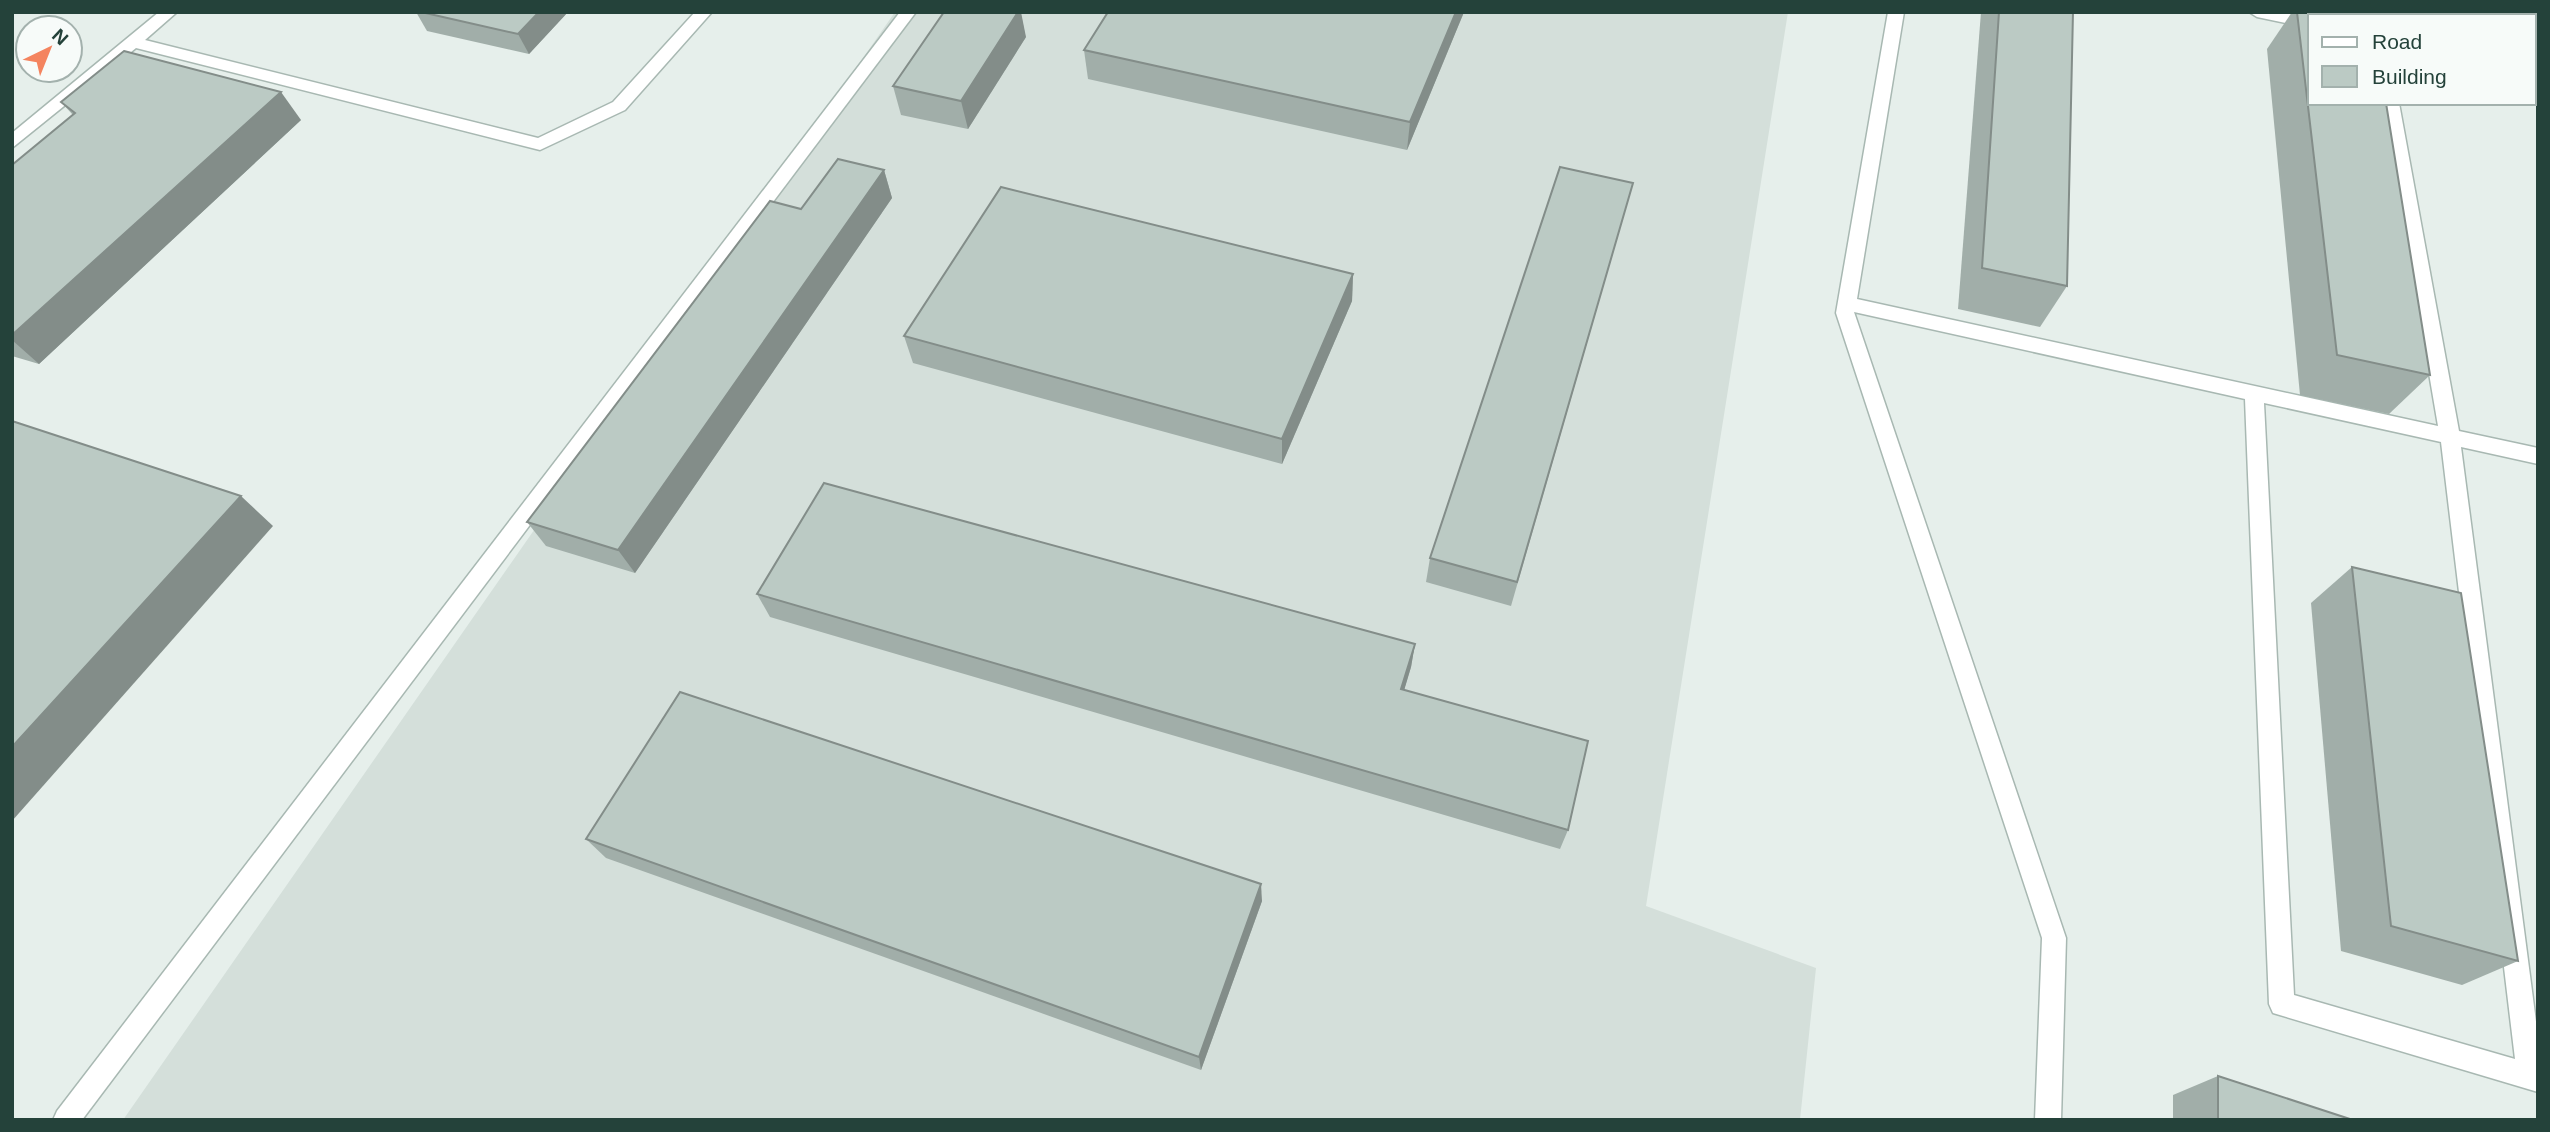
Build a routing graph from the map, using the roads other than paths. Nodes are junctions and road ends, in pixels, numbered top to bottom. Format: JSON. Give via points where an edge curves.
{"nodes":[{"id":1,"x":169,"y":12,"type":"edge"},
{"id":2,"x":704,"y":12,"type":"edge"},
{"id":3,"x":908,"y":12,"type":"edge"},
{"id":4,"x":1896,"y":12,"type":"edge"},
{"id":5,"x":2257,"y":12,"type":"edge"},
{"id":6,"x":2308,"y":23,"type":"edge"},
{"id":7,"x":134,"y":41,"type":"junction"},
{"id":8,"x":2391,"y":105,"type":"edge"},
{"id":9,"x":12,"y":142,"type":"edge"},
{"id":10,"x":1847,"y":304,"type":"junction"},
{"id":11,"x":2254,"y":394,"type":"junction"},
{"id":12,"x":2450,"y":437,"type":"junction"},
{"id":13,"x":2538,"y":456,"type":"edge"},
{"id":14,"x":2534,"y":1078,"type":"edge"},
{"id":15,"x":66,"y":1120,"type":"edge"},
{"id":16,"x":2048,"y":1120,"type":"edge"}],
"edges":[{"from":1,"to":7,"type":"street"},
{"from":2,"to":7,"type":"street","via":[[618,106],[540,144]]},
{"from":3,"to":15,"type":"street"},
{"from":4,"to":10,"type":"street"},
{"from":5,"to":6,"type":"street"},
{"from":7,"to":9,"type":"street"},
{"from":8,"to":12,"type":"street"},
{"from":10,"to":11,"type":"street"},
{"from":10,"to":16,"type":"street","via":[[1845,313],[2054,937]]},
{"from":11,"to":12,"type":"street"},
{"from":11,"to":14,"type":"street","via":[[2282,1004]]},
{"from":12,"to":13,"type":"street"},
{"from":12,"to":14,"type":"street"}]}
